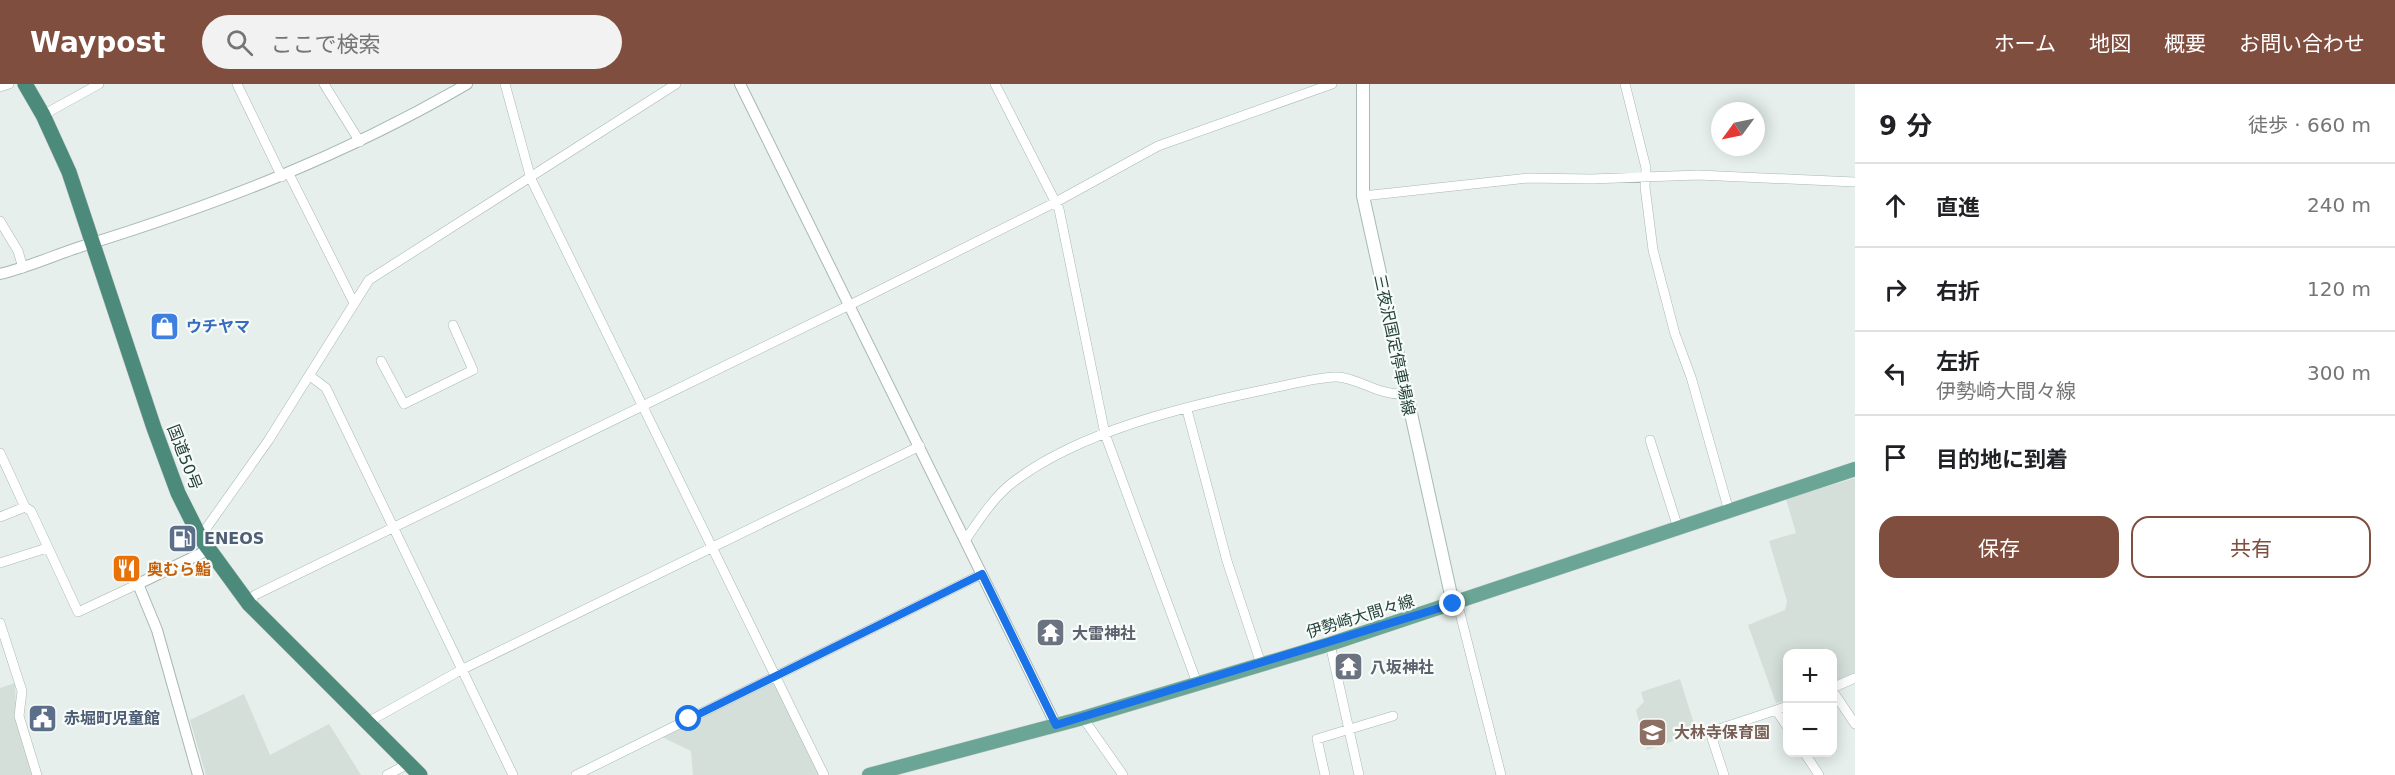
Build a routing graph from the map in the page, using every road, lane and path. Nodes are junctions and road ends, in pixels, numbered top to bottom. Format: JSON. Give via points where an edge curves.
{"nodes":[{"id":1,"x":9,"y":84,"type":"edge"},
{"id":2,"x":25,"y":84,"type":"edge"},
{"id":3,"x":99,"y":84,"type":"edge"},
{"id":4,"x":237,"y":84,"type":"edge"},
{"id":5,"x":324,"y":84,"type":"edge"},
{"id":6,"x":467,"y":84,"type":"edge"},
{"id":7,"x":505,"y":84,"type":"edge"},
{"id":8,"x":676,"y":84,"type":"edge"},
{"id":9,"x":740,"y":84,"type":"edge"},
{"id":10,"x":995,"y":84,"type":"edge"},
{"id":11,"x":1332,"y":84,"type":"edge"},
{"id":12,"x":1363,"y":84,"type":"edge"},
{"id":13,"x":1625,"y":84,"type":"edge"},
{"id":14,"x":0,"y":87,"type":"edge"},
{"id":15,"x":43,"y":115,"type":"junction"},
{"id":16,"x":360,"y":142,"type":"junction"},
{"id":17,"x":286,"y":176,"type":"junction"},
{"id":18,"x":1646,"y":177,"type":"junction"},
{"id":19,"x":531,"y":179,"type":"junction"},
{"id":20,"x":1855,"y":182,"type":"edge"},
{"id":21,"x":1363,"y":196,"type":"junction"},
{"id":22,"x":1056,"y":202,"type":"junction"},
{"id":23,"x":0,"y":221,"type":"edge"},
{"id":24,"x":94,"y":242,"type":"junction"},
{"id":25,"x":23,"y":268,"type":"junction"},
{"id":26,"x":0,"y":274,"type":"edge"},
{"id":27,"x":354,"y":303,"type":"junction"},
{"id":28,"x":850,"y":304,"type":"junction"},
{"id":29,"x":453,"y":325,"type":"dead end"},
{"id":30,"x":381,"y":361,"type":"dead end"},
{"id":31,"x":310,"y":376,"type":"junction"},
{"id":32,"x":1405,"y":394,"type":"junction"},
{"id":33,"x":643,"y":406,"type":"junction"},
{"id":34,"x":1187,"y":410,"type":"junction"},
{"id":35,"x":1105,"y":434,"type":"junction"},
{"id":36,"x":1650,"y":440,"type":"dead end"},
{"id":37,"x":920,"y":446,"type":"junction"},
{"id":38,"x":0,"y":453,"type":"edge"},
{"id":39,"x":1855,"y":469,"type":"edge"},
{"id":40,"x":25,"y":507,"type":"junction"},
{"id":41,"x":1729,"y":511,"type":"junction"},
{"id":42,"x":0,"y":517,"type":"edge"},
{"id":43,"x":1678,"y":528,"type":"junction"},
{"id":44,"x":392,"y":529,"type":"junction"},
{"id":45,"x":966,"y":539,"type":"junction"},
{"id":46,"x":204,"y":543,"type":"junction"},
{"id":47,"x":47,"y":548,"type":"junction"},
{"id":48,"x":713,"y":548,"type":"junction"},
{"id":49,"x":0,"y":563,"type":"edge"},
{"id":50,"x":982,"y":574,"type":"junction"},
{"id":51,"x":138,"y":584,"type":"junction"},
{"id":52,"x":249,"y":604,"type":"junction"},
{"id":53,"x":1453,"y":604,"type":"junction"},
{"id":54,"x":0,"y":623,"type":"edge"},
{"id":55,"x":1330,"y":644,"type":"junction"},
{"id":56,"x":1261,"y":664,"type":"junction"},
{"id":57,"x":461,"y":670,"type":"junction"},
{"id":58,"x":776,"y":676,"type":"junction"},
{"id":59,"x":1855,"y":678,"type":"edge"},
{"id":60,"x":1197,"y":683,"type":"junction"},
{"id":61,"x":1837,"y":687,"type":"edge"},
{"id":62,"x":1837,"y":695,"type":"edge"},
{"id":63,"x":1783,"y":708,"type":"edge"},
{"id":64,"x":1776,"y":710,"type":"junction"},
{"id":65,"x":1394,"y":716,"type":"dead end"},
{"id":66,"x":1083,"y":718,"type":"junction"},
{"id":67,"x":1783,"y":720,"type":"edge"},
{"id":68,"x":368,"y":722,"type":"junction"},
{"id":69,"x":1855,"y":724,"type":"edge"},
{"id":70,"x":1056,"y":725,"type":"junction"},
{"id":71,"x":1350,"y":729,"type":"junction"},
{"id":72,"x":1807,"y":757,"type":"edge"},
{"id":73,"x":404,"y":766,"type":"dead end"},
{"id":74,"x":37,"y":775,"type":"edge"},
{"id":75,"x":198,"y":775,"type":"edge"},
{"id":76,"x":387,"y":775,"type":"edge"},
{"id":77,"x":420,"y":775,"type":"edge"},
{"id":78,"x":513,"y":775,"type":"edge"},
{"id":79,"x":576,"y":775,"type":"edge"},
{"id":80,"x":824,"y":775,"type":"edge"},
{"id":81,"x":869,"y":775,"type":"edge"},
{"id":82,"x":1122,"y":775,"type":"edge"},
{"id":83,"x":1325,"y":775,"type":"edge"},
{"id":84,"x":1359,"y":775,"type":"edge"},
{"id":85,"x":1501,"y":775,"type":"edge"},
{"id":86,"x":1724,"y":775,"type":"edge"},
{"id":87,"x":1819,"y":775,"type":"edge"}],
"edges":[{"from":1,"to":14,"type":"street"},
{"from":2,"to":15,"type":"highway","name":"国道50号"},
{"from":3,"to":15,"type":"street"},
{"from":4,"to":17,"type":"street"},
{"from":5,"to":16,"type":"street"},
{"from":6,"to":16,"type":"street"},
{"from":7,"to":19,"type":"street"},
{"from":8,"to":19,"type":"street"},
{"from":9,"to":28,"type":"street"},
{"from":10,"to":22,"type":"street"},
{"from":11,"to":22,"type":"street","via":[[1158,147]]},
{"from":12,"to":21,"type":"main road","name":"三夜沢国定停車場線"},
{"from":13,"to":18,"type":"street"},
{"from":15,"to":24,"type":"highway","name":"国道50号","via":[[66,164]]},
{"from":16,"to":17,"type":"street"},
{"from":17,"to":24,"type":"street"},
{"from":17,"to":27,"type":"street"},
{"from":18,"to":20,"type":"street","via":[[1759,176]]},
{"from":18,"to":21,"type":"street","via":[[1496,180]]},
{"from":18,"to":41,"type":"street","via":[[1653,250]]},
{"from":19,"to":27,"type":"street","via":[[371,278]]},
{"from":19,"to":33,"type":"street"},
{"from":21,"to":32,"type":"main road","name":"三夜沢国定停車場線"},
{"from":22,"to":28,"type":"street"},
{"from":22,"to":35,"type":"street"},
{"from":23,"to":25,"type":"street"},
{"from":24,"to":25,"type":"street"},
{"from":24,"to":46,"type":"highway","name":"国道50号","via":[[154,428],[178,493]]},
{"from":25,"to":26,"type":"street"},
{"from":27,"to":31,"type":"street"},
{"from":28,"to":33,"type":"street"},
{"from":28,"to":37,"type":"street"},
{"from":29,"to":30,"type":"street","via":[[473,370],[404,404]]},
{"from":31,"to":44,"type":"street","via":[[326,388]]},
{"from":31,"to":46,"type":"street"},
{"from":32,"to":34,"type":"street","via":[[1394,395],[1336,377],[1235,396]]},
{"from":32,"to":53,"type":"main road","name":"三夜沢国定停車場線"},
{"from":33,"to":44,"type":"street"},
{"from":33,"to":48,"type":"street"},
{"from":34,"to":35,"type":"street"},
{"from":34,"to":56,"type":"street","via":[[1227,561]]},
{"from":35,"to":45,"type":"street","via":[[1081,442],[1013,482]]},
{"from":35,"to":60,"type":"street"},
{"from":36,"to":43,"type":"street"},
{"from":37,"to":45,"type":"street"},
{"from":37,"to":48,"type":"street"},
{"from":38,"to":40,"type":"street"},
{"from":39,"to":41,"type":"main road","name":"伊勢崎大間々線"},
{"from":40,"to":42,"type":"street"},
{"from":40,"to":47,"type":"street","via":[[31,511]]},
{"from":41,"to":43,"type":"main road","name":"伊勢崎大間々線"},
{"from":43,"to":53,"type":"main road","name":"伊勢崎大間々線"},
{"from":44,"to":52,"type":"street","via":[[255,596]]},
{"from":44,"to":57,"type":"street"},
{"from":45,"to":50,"type":"street"},
{"from":46,"to":51,"type":"street"},
{"from":46,"to":52,"type":"highway","name":"国道50号"},
{"from":47,"to":49,"type":"street"},
{"from":47,"to":51,"type":"street","via":[[78,612]]},
{"from":48,"to":57,"type":"street"},
{"from":48,"to":58,"type":"street"},
{"from":50,"to":58,"type":"street"},
{"from":50,"to":70,"type":"street"},
{"from":51,"to":75,"type":"street","via":[[157,630]]},
{"from":52,"to":68,"type":"highway","name":"国道50号"},
{"from":53,"to":55,"type":"main road","name":"伊勢崎大間々線"},
{"from":53,"to":85,"type":"street","via":[[1460,613]]},
{"from":54,"to":74,"type":"street","via":[[22,691],[20,716]]},
{"from":55,"to":56,"type":"main road","name":"伊勢崎大間々線"},
{"from":55,"to":71,"type":"street"},
{"from":56,"to":60,"type":"main road","name":"伊勢崎大間々線"},
{"from":57,"to":68,"type":"street"},
{"from":57,"to":78,"type":"street"},
{"from":58,"to":79,"type":"street"},
{"from":58,"to":80,"type":"street"},
{"from":59,"to":61,"type":"street"},
{"from":60,"to":66,"type":"main road","name":"伊勢崎大間々線"},
{"from":62,"to":69,"type":"street"},
{"from":63,"to":64,"type":"street"},
{"from":64,"to":67,"type":"street"},
{"from":64,"to":86,"type":"street","via":[[1710,732]]},
{"from":65,"to":71,"type":"street"},
{"from":66,"to":70,"type":"main road","name":"伊勢崎大間々線"},
{"from":66,"to":82,"type":"street"},
{"from":68,"to":77,"type":"highway","name":"国道50号"},
{"from":70,"to":81,"type":"main road","name":"伊勢崎大間々線"},
{"from":71,"to":83,"type":"street","via":[[1317,739]]},
{"from":71,"to":84,"type":"street"},
{"from":72,"to":87,"type":"street"},
{"from":73,"to":76,"type":"street"}]}
